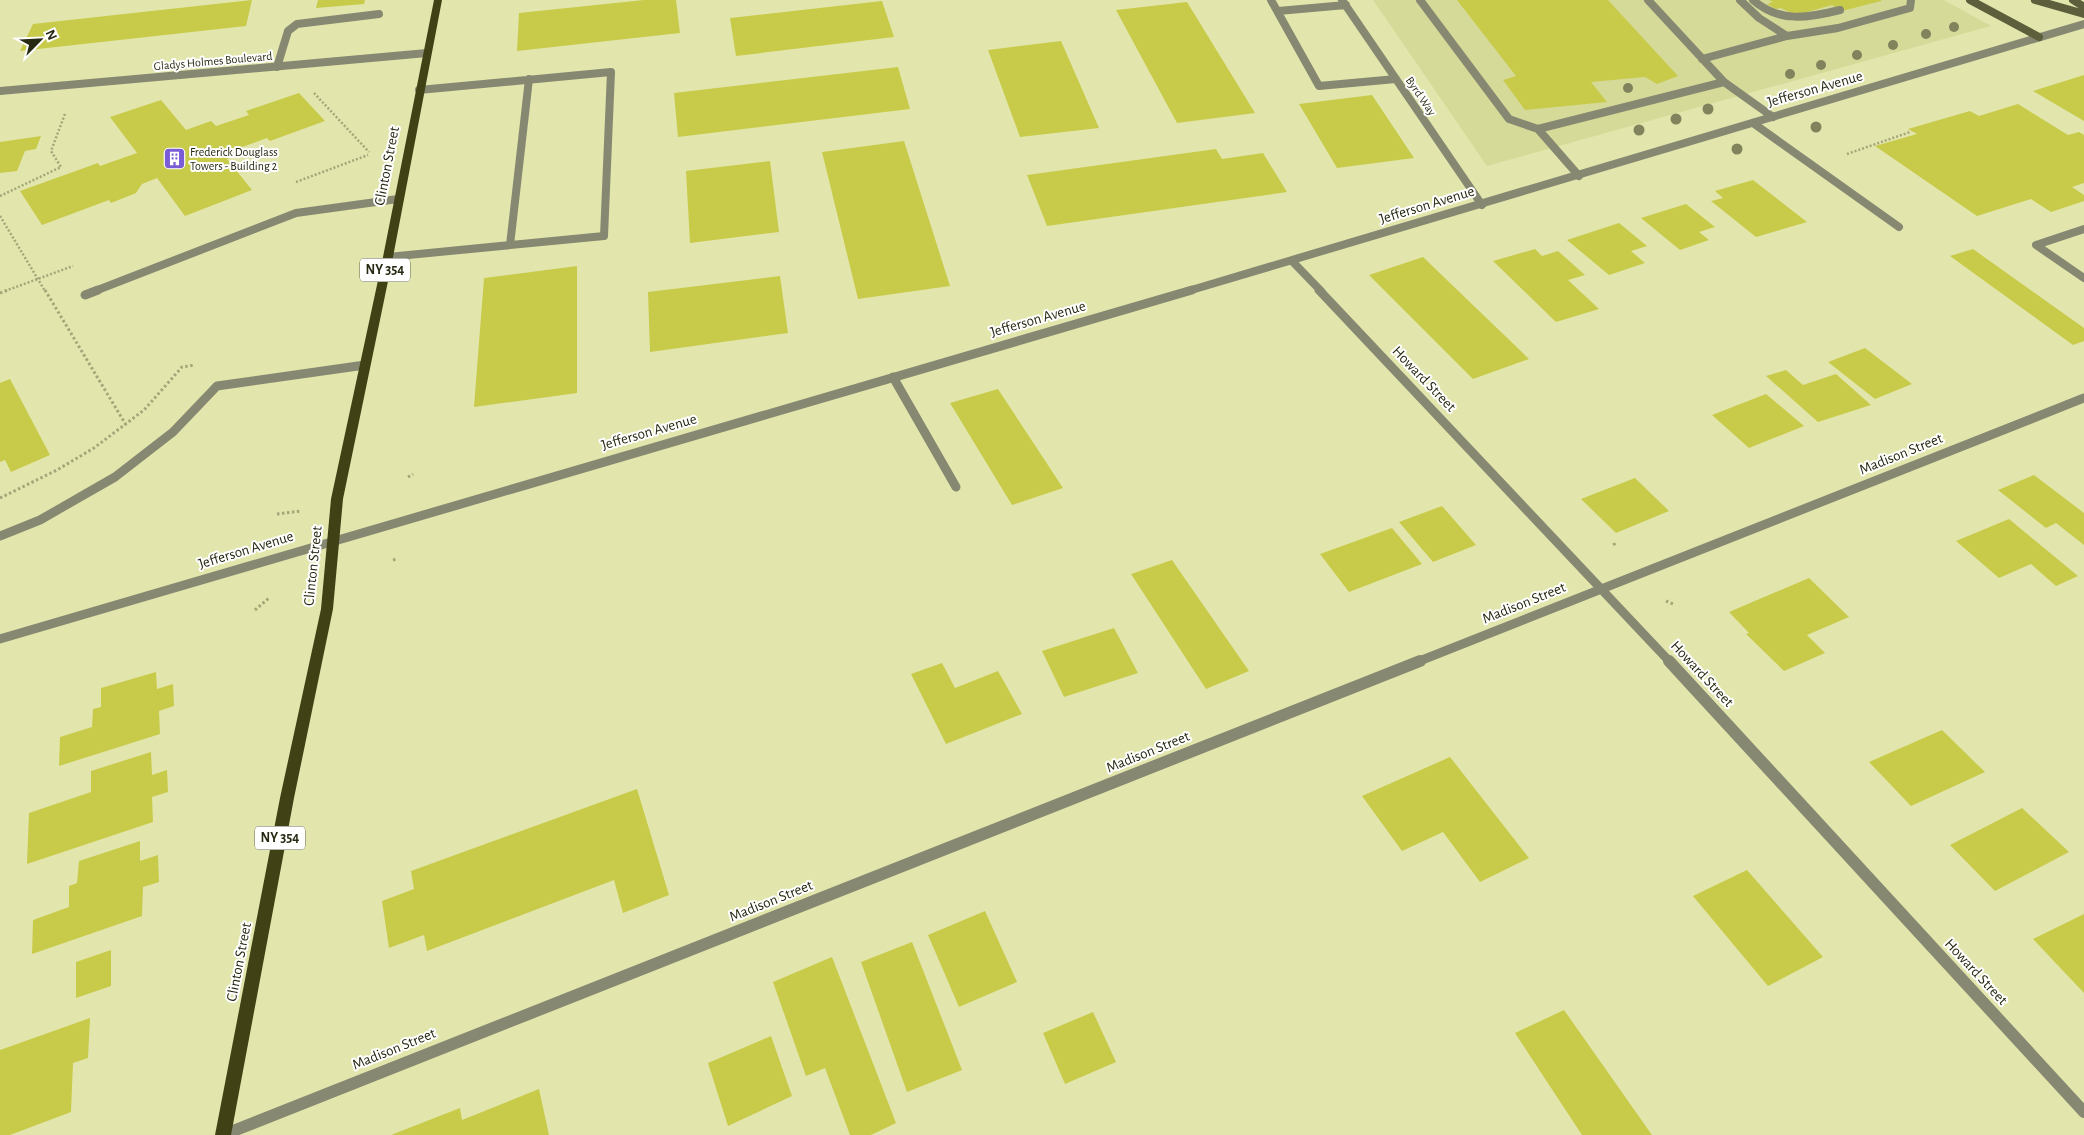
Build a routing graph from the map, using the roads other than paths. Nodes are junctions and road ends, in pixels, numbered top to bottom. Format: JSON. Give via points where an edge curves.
{"nodes":[{"id":1,"x":438,"y":0,"type":"edge"},
{"id":2,"x":1271,"y":0,"type":"edge"},
{"id":3,"x":1420,"y":0,"type":"edge"},
{"id":4,"x":1648,"y":0,"type":"edge"},
{"id":5,"x":1740,"y":0,"type":"edge"},
{"id":6,"x":1753,"y":0,"type":"edge"},
{"id":7,"x":1912,"y":0,"type":"edge"},
{"id":8,"x":1970,"y":0,"type":"edge"},
{"id":9,"x":2035,"y":0,"type":"edge"},
{"id":10,"x":2073,"y":0,"type":"edge"},
{"id":11,"x":1344,"y":3,"type":"edge"},
{"id":12,"x":2084,"y":7,"type":"edge"},
{"id":13,"x":1840,"y":10,"type":"dead end"},
{"id":14,"x":1278,"y":12,"type":"junction"},
{"id":15,"x":379,"y":14,"type":"dead end"},
{"id":16,"x":2084,"y":14,"type":"edge"},
{"id":17,"x":2084,"y":24,"type":"edge"},
{"id":18,"x":1787,"y":36,"type":"junction"},
{"id":19,"x":2039,"y":38,"type":"junction"},
{"id":20,"x":427,"y":53,"type":"junction"},
{"id":21,"x":1702,"y":59,"type":"junction"},
{"id":22,"x":276,"y":67,"type":"junction"},
{"id":23,"x":529,"y":79,"type":"junction"},
{"id":24,"x":1396,"y":79,"type":"junction"},
{"id":25,"x":1724,"y":82,"type":"junction"},
{"id":26,"x":419,"y":90,"type":"junction"},
{"id":27,"x":0,"y":91,"type":"edge"},
{"id":28,"x":1773,"y":117,"type":"junction"},
{"id":29,"x":1753,"y":123,"type":"junction"},
{"id":30,"x":1538,"y":129,"type":"junction"},
{"id":31,"x":1579,"y":176,"type":"junction"},
{"id":32,"x":398,"y":199,"type":"junction"},
{"id":33,"x":1482,"y":204,"type":"junction"},
{"id":34,"x":1899,"y":227,"type":"dead end"},
{"id":35,"x":2084,"y":229,"type":"edge"},
{"id":36,"x":510,"y":245,"type":"junction"},
{"id":37,"x":388,"y":257,"type":"junction"},
{"id":38,"x":1292,"y":262,"type":"junction"},
{"id":39,"x":2084,"y":278,"type":"edge"},
{"id":40,"x":85,"y":295,"type":"dead end"},
{"id":41,"x":365,"y":365,"type":"junction"},
{"id":42,"x":893,"y":377,"type":"junction"},
{"id":43,"x":2084,"y":398,"type":"edge"},
{"id":44,"x":956,"y":487,"type":"dead end"},
{"id":45,"x":0,"y":536,"type":"edge"},
{"id":46,"x":333,"y":540,"type":"junction"},
{"id":47,"x":1602,"y":588,"type":"junction"},
{"id":48,"x":0,"y":639,"type":"edge"},
{"id":49,"x":2084,"y":1112,"type":"edge"},
{"id":50,"x":223,"y":1135,"type":"edge"}],
"edges":[{"from":1,"to":20,"type":"main road","name":"Clinton Street","number":"NY 354"},
{"from":2,"to":14,"type":"street"},
{"from":3,"to":30,"type":"street","via":[[1509,119]]},
{"from":4,"to":21,"type":"street"},
{"from":5,"to":18,"type":"street","via":[[1759,18]]},
{"from":6,"to":13,"type":"street","via":[[1776,15],[1791,18],[1805,19]]},
{"from":7,"to":18,"type":"street","via":[[1910,8],[1893,13],[1838,28]]},
{"from":8,"to":19,"type":"main road"},
{"from":9,"to":16,"type":"main road"},
{"from":10,"to":12,"type":"main road"},
{"from":11,"to":14,"type":"street"},
{"from":11,"to":24,"type":"street","name":"Byrd Way"},
{"from":14,"to":24,"type":"street","via":[[1319,86]]},
{"from":15,"to":22,"type":"street","via":[[297,24],[288,31]]},
{"from":17,"to":19,"type":"street","name":"Jefferson Avenue"},
{"from":18,"to":21,"type":"street"},
{"from":19,"to":28,"type":"street","name":"Jefferson Avenue"},
{"from":20,"to":22,"type":"street","name":"Gladys Holmes Boulevard"},
{"from":20,"to":26,"type":"main road","name":"Clinton Street","number":"NY 354"},
{"from":21,"to":25,"type":"street"},
{"from":22,"to":27,"type":"street","name":"Gladys Holmes Boulevard"},
{"from":23,"to":26,"type":"street"},
{"from":23,"to":36,"type":"street"},
{"from":23,"to":36,"type":"street","via":[[611,72],[604,236]]},
{"from":24,"to":33,"type":"street","name":"Byrd Way"},
{"from":25,"to":28,"type":"street"},
{"from":25,"to":30,"type":"street"},
{"from":26,"to":32,"type":"main road","name":"Clinton Street","number":"NY 354"},
{"from":28,"to":29,"type":"street","name":"Jefferson Avenue"},
{"from":29,"to":31,"type":"street","name":"Jefferson Avenue"},
{"from":29,"to":34,"type":"street"},
{"from":30,"to":31,"type":"street"},
{"from":31,"to":33,"type":"street","name":"Jefferson Avenue"},
{"from":32,"to":37,"type":"main road","name":"Clinton Street","number":"NY 354"},
{"from":32,"to":40,"type":"street","via":[[296,213]]},
{"from":33,"to":38,"type":"street","name":"Jefferson Avenue"},
{"from":35,"to":39,"type":"street","via":[[2036,245]]},
{"from":36,"to":37,"type":"street"},
{"from":37,"to":41,"type":"main road","name":"Clinton Street","number":"NY 354"},
{"from":38,"to":42,"type":"street","name":"Jefferson Avenue"},
{"from":38,"to":47,"type":"street","name":"Howard Street"},
{"from":41,"to":45,"type":"street","via":[[217,386],[173,432],[115,477],[40,520]]},
{"from":41,"to":46,"type":"main road","name":"Clinton Street","number":"NY 354","via":[[337,499]]},
{"from":42,"to":44,"type":"street"},
{"from":42,"to":46,"type":"street","name":"Jefferson Avenue"},
{"from":43,"to":47,"type":"street","name":"Madison Street"},
{"from":46,"to":48,"type":"street","name":"Jefferson Avenue"},
{"from":46,"to":50,"type":"main road","name":"Clinton Street","number":"NY 354","via":[[327,610],[287,798]]},
{"from":47,"to":49,"type":"street","name":"Howard Street"},
{"from":47,"to":50,"type":"street","name":"Madison Street"}]}
